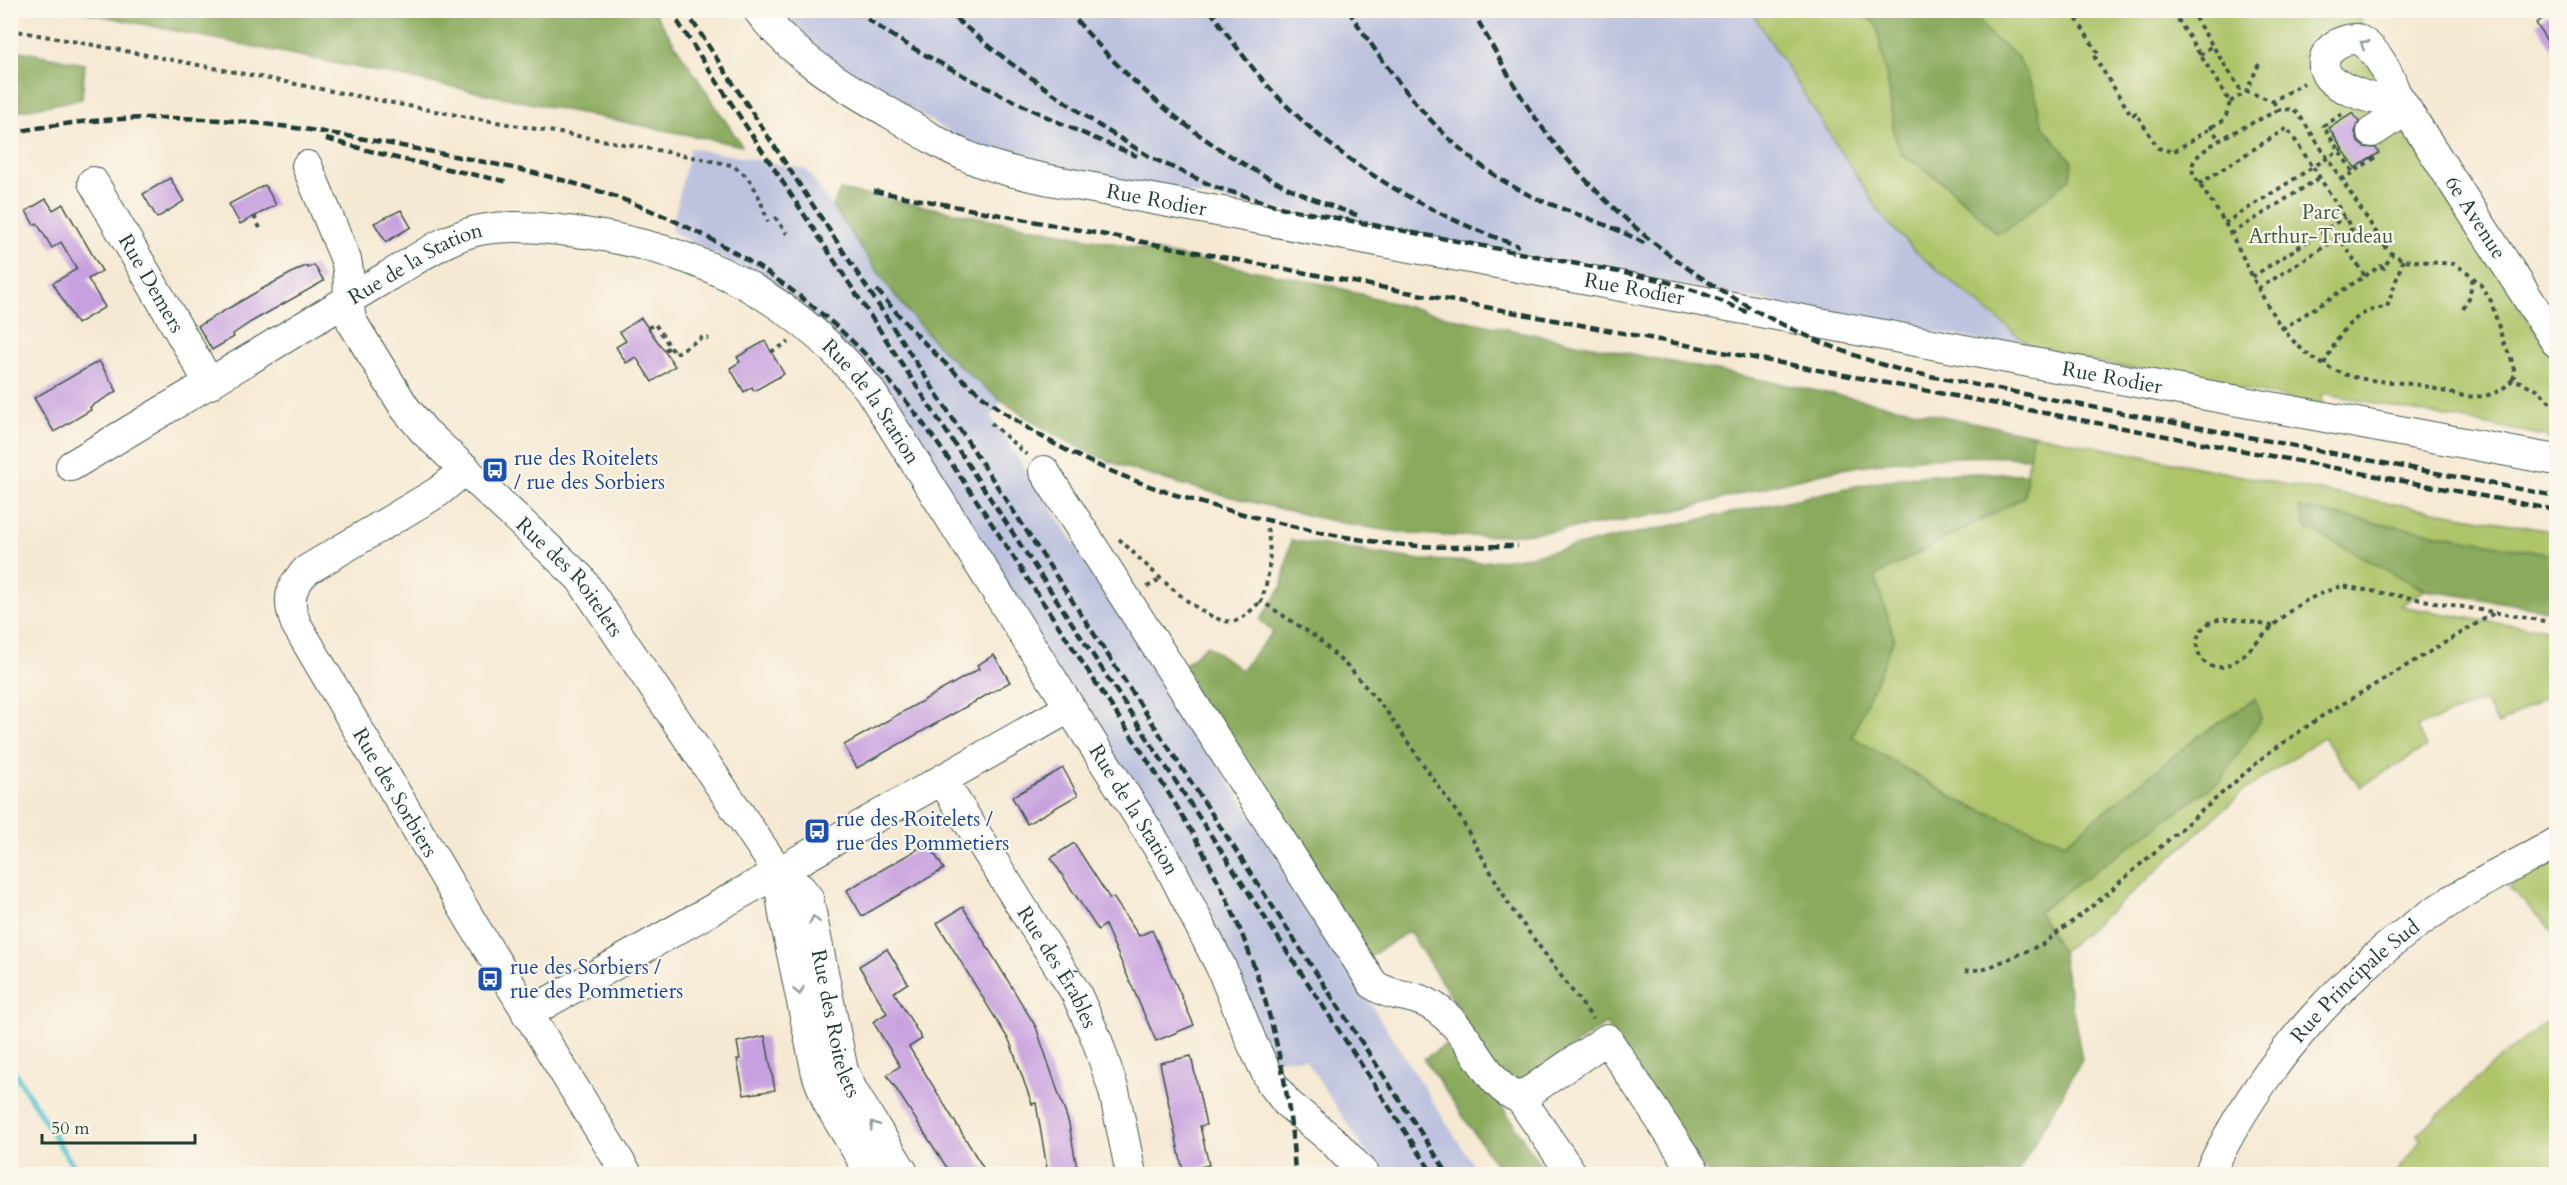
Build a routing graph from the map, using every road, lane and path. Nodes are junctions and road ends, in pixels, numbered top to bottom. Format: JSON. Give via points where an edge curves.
{"nodes":[{"id":1,"x":758,"y":10,"type":"edge"},
{"id":2,"x":2077,"y":10,"type":"edge"},
{"id":3,"x":2172,"y":10,"type":"edge"},
{"id":4,"x":2190,"y":10,"type":"edge"},
{"id":5,"x":10,"y":30,"type":"edge"},
{"id":6,"x":2212,"y":46,"type":"junction"},
{"id":7,"x":2200,"y":55,"type":"junction"},
{"id":8,"x":2259,"y":64,"type":"dead end"},
{"id":9,"x":2119,"y":82,"type":"dead end"},
{"id":10,"x":2113,"y":86,"type":"junction"},
{"id":11,"x":2246,"y":92,"type":"junction"},
{"id":12,"x":2327,"y":92,"type":"junction"},
{"id":13,"x":2273,"y":101,"type":"junction"},
{"id":14,"x":2401,"y":101,"type":"junction"},
{"id":15,"x":2230,"y":102,"type":"junction"},
{"id":16,"x":2278,"y":110,"type":"junction"},
{"id":17,"x":2211,"y":126,"type":"junction"},
{"id":18,"x":2219,"y":141,"type":"junction"},
{"id":19,"x":2375,"y":142,"type":"joint"},
{"id":20,"x":2341,"y":150,"type":"junction"},
{"id":21,"x":2327,"y":159,"type":"junction"},
{"id":22,"x":307,"y":166,"type":"dead end"},
{"id":23,"x":2313,"y":167,"type":"junction"},
{"id":24,"x":2353,"y":172,"type":"junction"},
{"id":25,"x":2319,"y":178,"type":"junction"},
{"id":26,"x":2341,"y":180,"type":"junction"},
{"id":27,"x":93,"y":182,"type":"dead end"},
{"id":28,"x":2199,"y":184,"type":"junction"},
{"id":29,"x":254,"y":216,"type":"dead end"},
{"id":30,"x":775,"y":217,"type":"dead end"},
{"id":31,"x":2345,"y":218,"type":"junction"},
{"id":32,"x":768,"y":222,"type":"dead end"},
{"id":33,"x":2225,"y":223,"type":"junction"},
{"id":34,"x":262,"y":232,"type":"dead end"},
{"id":35,"x":787,"y":234,"type":"dead end"},
{"id":36,"x":2231,"y":234,"type":"junction"},
{"id":37,"x":2339,"y":237,"type":"junction"},
{"id":38,"x":2392,"y":254,"type":"junction"},
{"id":39,"x":2403,"y":260,"type":"junction"},
{"id":40,"x":2365,"y":276,"type":"junction"},
{"id":41,"x":2473,"y":276,"type":"junction"},
{"id":42,"x":2252,"y":277,"type":"junction"},
{"id":43,"x":2258,"y":289,"type":"junction"},
{"id":44,"x":349,"y":301,"type":"junction"},
{"id":45,"x":2387,"y":308,"type":"junction"},
{"id":46,"x":2463,"y":309,"type":"dead end"},
{"id":47,"x":2386,"y":313,"type":"dead end"},
{"id":48,"x":648,"y":328,"type":"dead end"},
{"id":49,"x":2282,"y":329,"type":"junction"},
{"id":50,"x":709,"y":339,"type":"dead end"},
{"id":51,"x":2556,"y":342,"type":"edge"},
{"id":52,"x":670,"y":347,"type":"junction"},
{"id":53,"x":665,"y":350,"type":"dead end"},
{"id":54,"x":2324,"y":364,"type":"junction"},
{"id":55,"x":2419,"y":377,"type":"dead end"},
{"id":56,"x":2513,"y":379,"type":"junction"},
{"id":57,"x":210,"y":384,"type":"junction"},
{"id":58,"x":2418,"y":385,"type":"junction"},
{"id":59,"x":2556,"y":408,"type":"edge"},
{"id":60,"x":991,"y":423,"type":"dead end"},
{"id":61,"x":2556,"y":460,"type":"edge"},
{"id":62,"x":71,"y":466,"type":"dead end"},
{"id":63,"x":466,"y":469,"type":"junction"},
{"id":64,"x":1044,"y":471,"type":"joint"},
{"id":65,"x":1267,"y":528,"type":"dead end"},
{"id":66,"x":1116,"y":536,"type":"dead end"},
{"id":67,"x":1261,"y":601,"type":"junction"},
{"id":68,"x":2496,"y":612,"type":"junction"},
{"id":69,"x":2556,"y":623,"type":"edge"},
{"id":70,"x":2273,"y":626,"type":"junction"},
{"id":71,"x":1069,"y":708,"type":"junction"},
{"id":72,"x":942,"y":780,"type":"junction"},
{"id":73,"x":2556,"y":843,"type":"edge"},
{"id":74,"x":778,"y":871,"type":"junction"},
{"id":75,"x":1965,"y":971,"type":"dead end"},
{"id":76,"x":527,"y":1014,"type":"junction"},
{"id":77,"x":1607,"y":1039,"type":"junction"},
{"id":78,"x":1520,"y":1098,"type":"junction"},
{"id":79,"x":842,"y":1099,"type":"junction"},
{"id":80,"x":627,"y":1174,"type":"edge"},
{"id":81,"x":872,"y":1174,"type":"edge"},
{"id":82,"x":904,"y":1174,"type":"edge"},
{"id":83,"x":1131,"y":1174,"type":"edge"},
{"id":84,"x":1364,"y":1174,"type":"edge"},
{"id":85,"x":1572,"y":1174,"type":"edge"},
{"id":86,"x":1696,"y":1174,"type":"edge"},
{"id":87,"x":2210,"y":1174,"type":"edge"}],
"edges":[{"from":1,"to":61,"type":"street","name":"Rue Rodier","via":[[800,53],[842,85],[947,147],[997,168]]},
{"from":2,"to":10,"type":"path","via":[[2076,18]]},
{"from":3,"to":7,"type":"path"},
{"from":4,"to":6,"type":"path"},
{"from":5,"to":32,"type":"path","via":[[731,165],[754,187]]},
{"from":6,"to":7,"type":"path"},
{"from":6,"to":11,"type":"path","via":[[2240,89]]},
{"from":7,"to":15,"type":"path"},
{"from":8,"to":11,"type":"path"},
{"from":9,"to":10,"type":"path"},
{"from":10,"to":17,"type":"path","via":[[2158,148],[2173,152]]},
{"from":11,"to":13,"type":"path"},
{"from":11,"to":15,"type":"path"},
{"from":12,"to":13,"type":"path"},
{"from":12,"to":14,"type":"street","via":[[2354,92]]},
{"from":14,"to":12,"type":"street","name":"6e Avenue","one_way":true,"via":[[2372,48],[2357,39],[2339,41],[2327,54]]},
{"from":12,"to":20,"type":"path","via":[[2323,126]]},
{"from":13,"to":16,"type":"path"},
{"from":14,"to":19,"type":"street"},
{"from":14,"to":51,"type":"street","name":"6e Avenue"},
{"from":15,"to":17,"type":"path","via":[[2225,119]]},
{"from":16,"to":18,"type":"path"},
{"from":16,"to":21,"type":"path","via":[[2292,109],[2300,116]]},
{"from":17,"to":18,"type":"path"},
{"from":18,"to":28,"type":"path","via":[[2196,158],[2192,166]]},
{"from":19,"to":24,"type":"path","via":[[2380,155]]},
{"from":20,"to":21,"type":"path"},
{"from":20,"to":24,"type":"path"},
{"from":21,"to":23,"type":"path"},
{"from":21,"to":26,"type":"path"},
{"from":22,"to":44,"type":"street","name":"Rue des Roitelets","via":[[346,260]]},
{"from":23,"to":25,"type":"path"},
{"from":23,"to":28,"type":"path","via":[[2288,128]]},
{"from":23,"to":33,"type":"path"},
{"from":24,"to":26,"type":"path"},
{"from":25,"to":31,"type":"path"},
{"from":25,"to":36,"type":"path"},
{"from":26,"to":38,"type":"path"},
{"from":27,"to":57,"type":"street","name":"Rue Demers"},
{"from":28,"to":33,"type":"path"},
{"from":29,"to":34,"type":"path"},
{"from":30,"to":35,"type":"path"},
{"from":31,"to":37,"type":"path","via":[[2352,229]]},
{"from":31,"to":42,"type":"path"},
{"from":33,"to":36,"type":"path"},
{"from":36,"to":42,"type":"path"},
{"from":37,"to":40,"type":"path"},
{"from":37,"to":43,"type":"path"},
{"from":38,"to":39,"type":"path"},
{"from":38,"to":40,"type":"path","via":[[2384,267]]},
{"from":39,"to":41,"type":"path","via":[[2450,263]]},
{"from":39,"to":45,"type":"path"},
{"from":40,"to":49,"type":"path"},
{"from":41,"to":46,"type":"path"},
{"from":41,"to":56,"type":"path","via":[[2494,310],[2512,361]]},
{"from":42,"to":43,"type":"path"},
{"from":43,"to":49,"type":"path"},
{"from":44,"to":57,"type":"street","name":"Rue de la Station"},
{"from":44,"to":63,"type":"street","name":"Rue des Roitelets","via":[[352,322],[405,408]]},
{"from":44,"to":71,"type":"street","name":"Rue de la Station","via":[[456,238],[501,228],[563,230],[656,247],[703,263],[752,288],[828,344],[869,389]]},
{"from":45,"to":47,"type":"path"},
{"from":45,"to":54,"type":"path","via":[[2366,312],[2350,322]]},
{"from":48,"to":52,"type":"path","via":[[655,324]]},
{"from":49,"to":54,"type":"path"},
{"from":50,"to":52,"type":"path","via":[[703,337],[675,354]]},
{"from":52,"to":53,"type":"path"},
{"from":54,"to":58,"type":"path","via":[[2340,373]]},
{"from":55,"to":58,"type":"path"},
{"from":56,"to":58,"type":"path","via":[[2499,392],[2487,396],[2470,397]]},
{"from":56,"to":59,"type":"path","via":[[2537,389]]},
{"from":57,"to":62,"type":"street","name":"Rue de la Station"},
{"from":60,"to":64,"type":"path"},
{"from":63,"to":74,"type":"street","name":"Rue des Roitelets","via":[[566,563],[591,592]]},
{"from":63,"to":76,"type":"street","name":"Rue des Sorbiers","via":[[438,492],[307,570],[291,588],[290,606],[296,624]]},
{"from":64,"to":78,"type":"street","via":[[1373,984],[1393,994],[1427,1002],[1439,1011],[1456,1026],[1499,1084],[1510,1095]]},
{"from":65,"to":67,"type":"path","via":[[1269,564]]},
{"from":66,"to":67,"type":"path","via":[[1200,611],[1219,621],[1236,621]]},
{"from":67,"to":77,"type":"path","via":[[1316,637],[1387,711],[1461,819],[1511,908]]},
{"from":68,"to":69,"type":"path"},
{"from":68,"to":70,"type":"path","via":[[2343,586],[2314,596]]},
{"from":68,"to":75,"type":"path","via":[[2319,718],[2267,754],[2095,904],[2043,944],[1984,969]]},
{"from":70,"to":70,"type":"path","via":[[2231,663],[2215,668],[2200,658],[2196,641],[2208,623],[2233,620]]},
{"from":71,"to":72,"type":"street"},
{"from":71,"to":84,"type":"street","name":"Rue de la Station","via":[[1187,897],[1271,1082],[1287,1103],[1332,1140]]},
{"from":72,"to":74,"type":"street"},
{"from":72,"to":83,"type":"street","name":"Rue des Érables","via":[[1077,993],[1106,1065]]},
{"from":73,"to":87,"type":"street","name":"Rue Principale Sud","via":[[2451,901],[2346,984],[2301,1032],[2265,1080]]},
{"from":74,"to":76,"type":"street"},
{"from":74,"to":79,"type":"street","name":"Rue des Roitelets","via":[[801,889],[812,908],[846,1078]]},
{"from":76,"to":80,"type":"street","name":"Rue des Sorbiers"},
{"from":77,"to":78,"type":"street"},
{"from":77,"to":86,"type":"street"},
{"from":78,"to":85,"type":"street"},
{"from":79,"to":81,"type":"street","name":"Rue des Roitelets"},
{"from":82,"to":79,"type":"street","name":"Rue des Roitelets","one_way":true}]}
